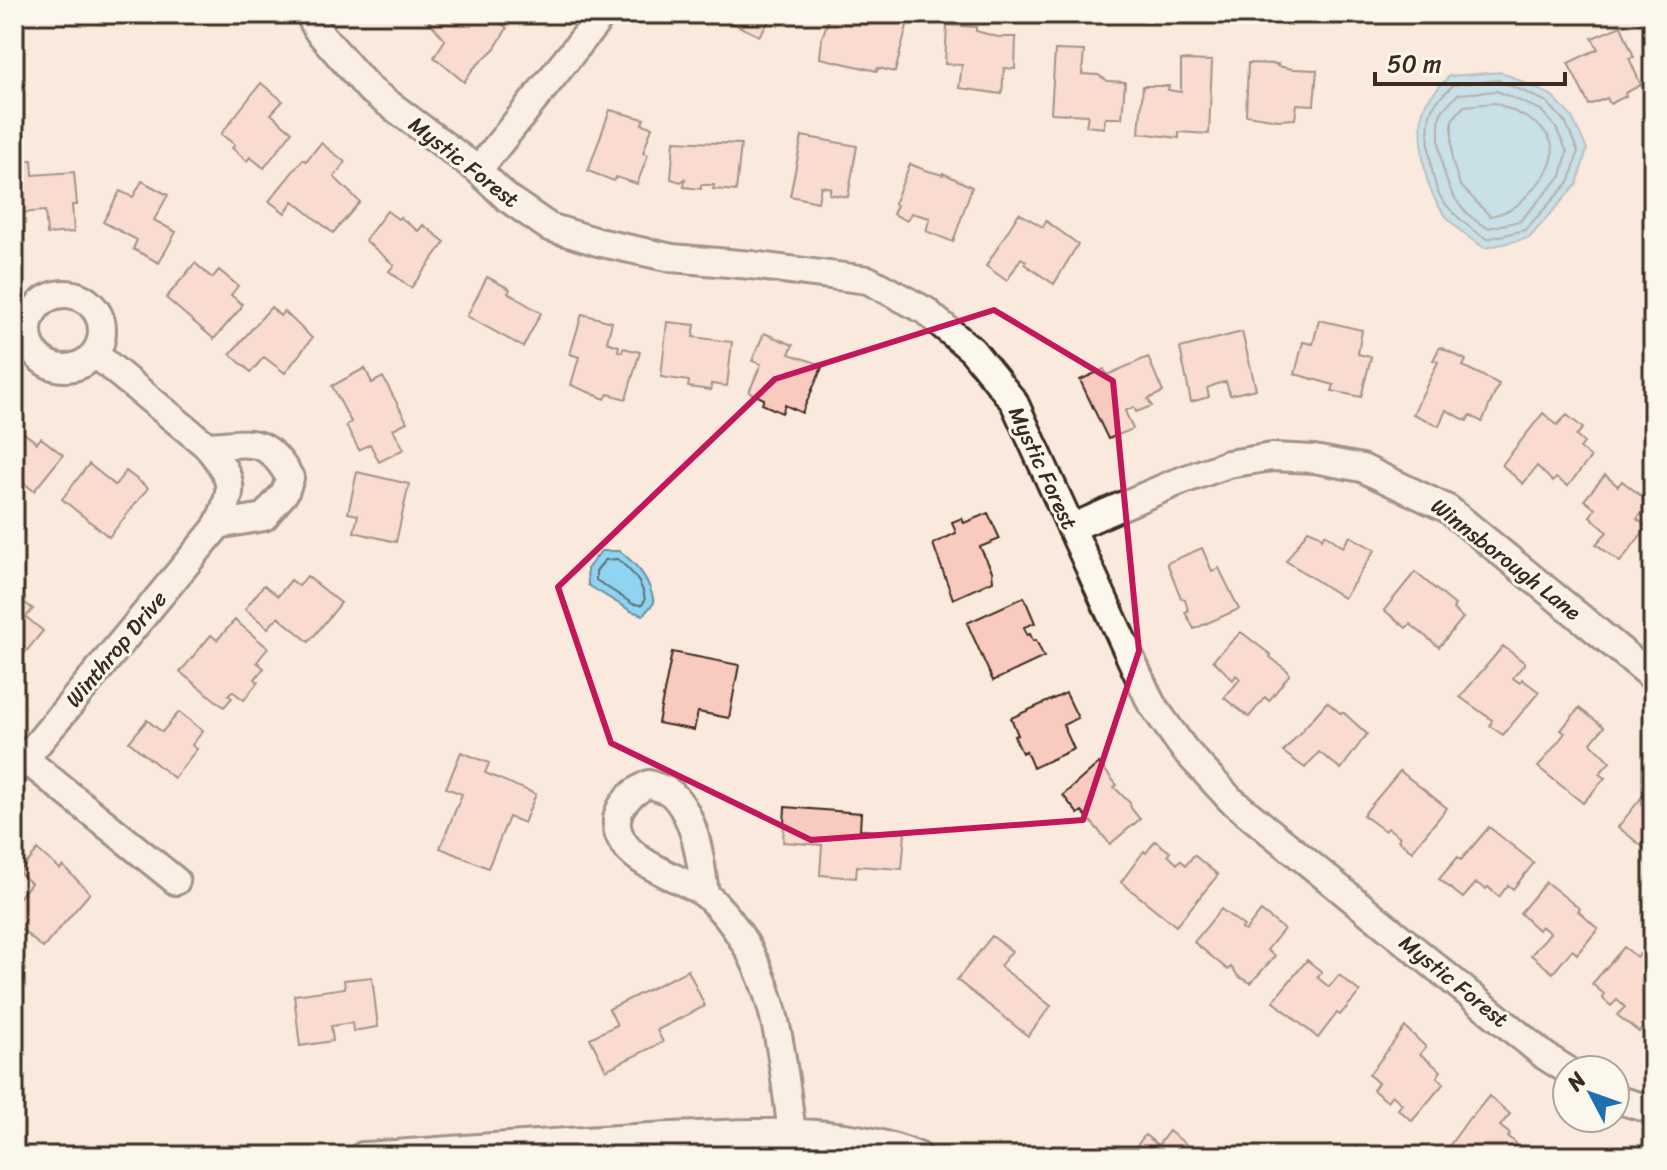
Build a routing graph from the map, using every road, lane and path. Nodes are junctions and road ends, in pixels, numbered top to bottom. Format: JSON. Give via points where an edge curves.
{"nodes":[{"id":1,"x":309,"y":14,"type":"edge"},
{"id":2,"x":603,"y":14,"type":"edge"},
{"id":3,"x":478,"y":170,"type":"junction"},
{"id":4,"x":95,"y":354,"type":"dead end"},
{"id":5,"x":207,"y":446,"type":"junction"},
{"id":6,"x":217,"y":525,"type":"junction"},
{"id":7,"x":1071,"y":528,"type":"junction"},
{"id":8,"x":1653,"y":677,"type":"edge"},
{"id":9,"x":18,"y":760,"type":"edge"},
{"id":10,"x":176,"y":881,"type":"dead end"},
{"id":11,"x":705,"y":894,"type":"dead end"},
{"id":12,"x":1551,"y":1060,"type":"edge"},
{"id":13,"x":1631,"y":1104,"type":"edge"},
{"id":14,"x":1653,"y":1110,"type":"edge"},
{"id":15,"x":792,"y":1132,"type":"junction"},
{"id":16,"x":363,"y":1156,"type":"edge"},
{"id":17,"x":918,"y":1156,"type":"edge"}],
"edges":[{"from":1,"to":3,"type":"street","name":"Mystic Forest","via":[[369,89]]},
{"from":2,"to":3,"type":"street"},
{"from":3,"to":7,"type":"street","name":"Mystic Forest","via":[[549,227],[672,258],[868,280],[926,311],[972,350],[1014,402]]},
{"from":4,"to":5,"type":"street"},
{"from":5,"to":6,"type":"street","name":"Winthrop Drive","via":[[230,481],[228,504]]},
{"from":5,"to":6,"type":"street","via":[[260,444],[277,456],[290,478],[264,517]]},
{"from":6,"to":9,"type":"street","name":"Winthrop Drive"},
{"from":7,"to":8,"type":"street","name":"Winnsborough Lane","via":[[1228,464],[1272,457],[1362,468],[1448,509]]},
{"from":7,"to":12,"type":"street","name":"Mystic Forest","via":[[1151,703],[1184,749],[1230,799]]},
{"from":9,"to":10,"type":"street"},
{"from":11,"to":15,"type":"street","via":[[728,918],[757,966],[776,1018]]},
{"from":13,"to":14,"type":"street"},
{"from":15,"to":16,"type":"street"},
{"from":15,"to":17,"type":"street","via":[[846,1137]]}]}
